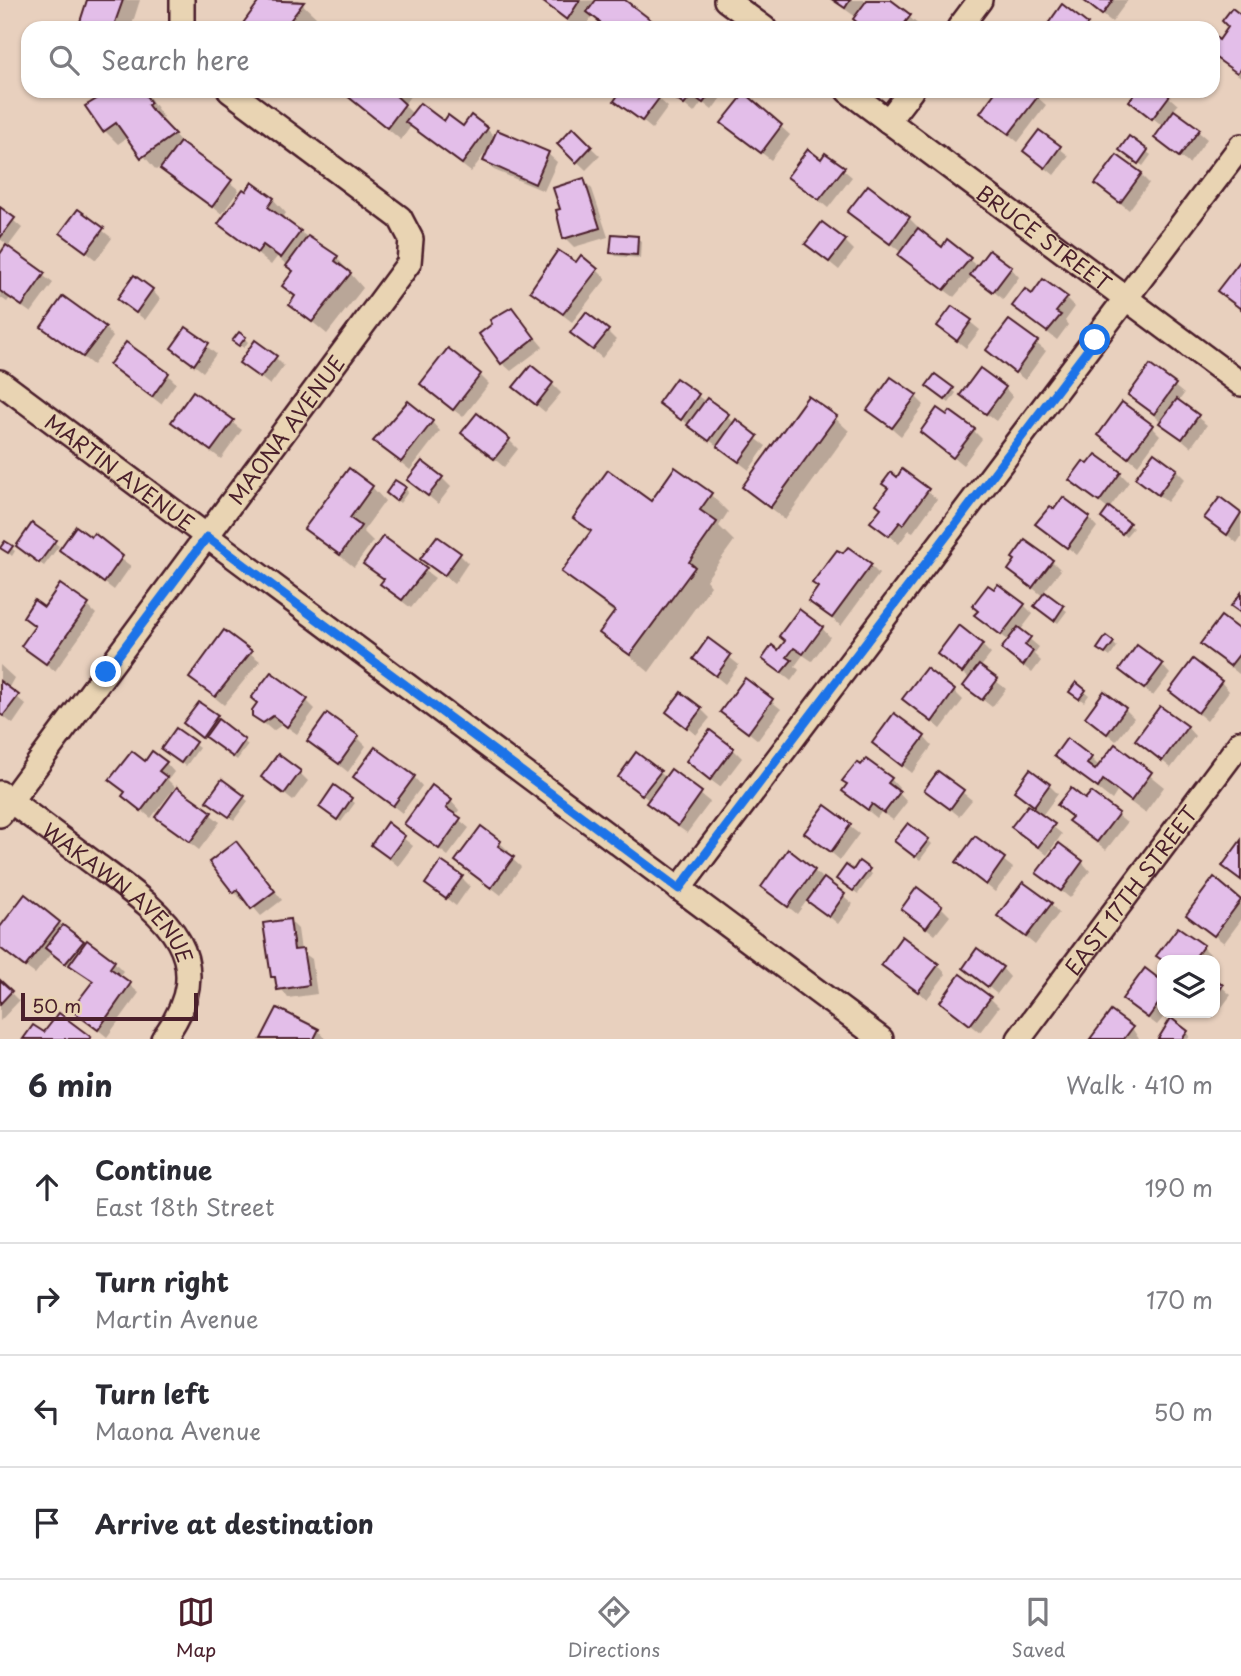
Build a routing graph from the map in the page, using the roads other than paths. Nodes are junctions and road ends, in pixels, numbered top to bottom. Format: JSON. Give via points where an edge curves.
{"nodes":[{"id":1,"x":183,"y":0,"type":"edge"},
{"id":2,"x":726,"y":0,"type":"edge"},
{"id":3,"x":980,"y":0,"type":"edge"},
{"id":4,"x":182,"y":21,"type":"edge"},
{"id":5,"x":754,"y":21,"type":"edge"},
{"id":6,"x":964,"y":21,"type":"edge"},
{"id":7,"x":239,"y":98,"type":"edge"},
{"id":8,"x":857,"y":98,"type":"edge"},
{"id":9,"x":906,"y":98,"type":"edge"},
{"id":10,"x":888,"y":121,"type":"junction"},
{"id":11,"x":1241,"y":146,"type":"edge"},
{"id":12,"x":1126,"y":298,"type":"junction"},
{"id":13,"x":0,"y":382,"type":"edge"},
{"id":14,"x":1241,"y":384,"type":"edge"},
{"id":15,"x":207,"y":537,"type":"junction"},
{"id":16,"x":1241,"y":742,"type":"edge"},
{"id":17,"x":4,"y":803,"type":"edge"},
{"id":18,"x":679,"y":889,"type":"junction"},
{"id":19,"x":163,"y":1039,"type":"edge"},
{"id":20,"x":881,"y":1039,"type":"edge"},
{"id":21,"x":1019,"y":1039,"type":"edge"}],
"edges":[{"from":1,"to":4,"type":"street"},
{"from":2,"to":5,"type":"street"},
{"from":3,"to":6,"type":"street"},
{"from":7,"to":15,"type":"street","name":"MAONA AVENUE","via":[[400,218],[409,233],[411,251],[406,268]]},
{"from":8,"to":10,"type":"street","name":"BRUCE STREET"},
{"from":9,"to":10,"type":"street"},
{"from":10,"to":12,"type":"street","name":"BRUCE STREET"},
{"from":11,"to":12,"type":"street"},
{"from":12,"to":14,"type":"street","name":"BRUCE STREET"},
{"from":12,"to":18,"type":"street"},
{"from":13,"to":15,"type":"street","name":"MARTIN AVENUE"},
{"from":15,"to":17,"type":"street","name":"MAONA AVENUE"},
{"from":15,"to":18,"type":"street","name":"MARTIN AVENUE"},
{"from":16,"to":21,"type":"street","name":"EAST 17TH STREET"},
{"from":17,"to":19,"type":"street","name":"WAKAWN AVENUE","via":[[151,905],[174,931],[186,960],[186,991],[179,1015]]},
{"from":18,"to":20,"type":"street","name":"MARTIN AVENUE"}]}
